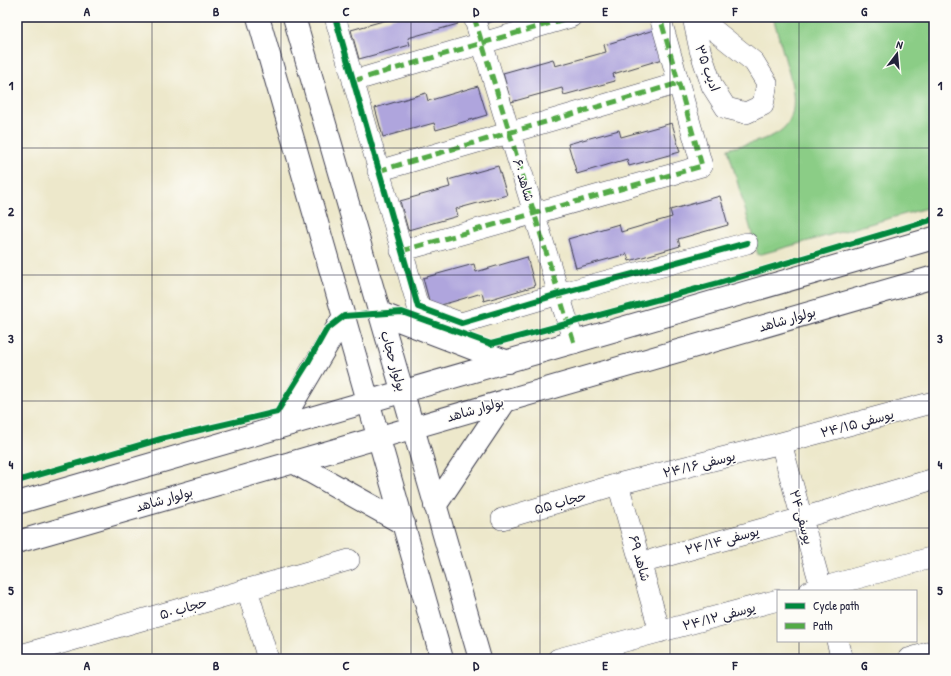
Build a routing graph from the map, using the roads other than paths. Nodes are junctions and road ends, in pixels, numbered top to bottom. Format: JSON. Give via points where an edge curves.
{"nodes":[{"id":1,"x":258,"y":17,"type":"edge"},
{"id":2,"x":294,"y":17,"type":"edge"},
{"id":3,"x":335,"y":17,"type":"edge"},
{"id":4,"x":474,"y":17,"type":"edge"},
{"id":5,"x":571,"y":17,"type":"edge"},
{"id":6,"x":660,"y":17,"type":"edge"},
{"id":7,"x":693,"y":17,"type":"edge"},
{"id":8,"x":705,"y":17,"type":"edge"},
{"id":9,"x":482,"y":43,"type":"junction"},
{"id":10,"x":353,"y":81,"type":"junction"},
{"id":11,"x":679,"y":83,"type":"junction"},
{"id":12,"x":509,"y":132,"type":"junction"},
{"id":13,"x":378,"y":171,"type":"junction"},
{"id":14,"x":534,"y":214,"type":"junction"},
{"id":15,"x":934,"y":238,"type":"edge"},
{"id":16,"x":747,"y":243,"type":"dead end"},
{"id":17,"x":401,"y":251,"type":"junction"},
{"id":18,"x":934,"y":277,"type":"edge"},
{"id":19,"x":559,"y":294,"type":"junction"},
{"id":20,"x":380,"y":313,"type":"junction"},
{"id":21,"x":344,"y":316,"type":"junction"},
{"id":22,"x":574,"y":343,"type":"junction"},
{"id":23,"x":508,"y":362,"type":"junction"},
{"id":24,"x":403,"y":392,"type":"junction"},
{"id":25,"x":506,"y":400,"type":"junction"},
{"id":26,"x":368,"y":402,"type":"junction"},
{"id":27,"x":934,"y":402,"type":"edge"},
{"id":28,"x":413,"y":427,"type":"junction"},
{"id":29,"x":278,"y":428,"type":"junction"},
{"id":30,"x":379,"y":437,"type":"junction"},
{"id":31,"x":781,"y":443,"type":"junction"},
{"id":32,"x":293,"y":462,"type":"junction"},
{"id":33,"x":934,"y":479,"type":"edge"},
{"id":34,"x":618,"y":484,"type":"junction"},
{"id":35,"x":17,"y":503,"type":"edge"},
{"id":36,"x":436,"y":506,"type":"junction"},
{"id":37,"x":502,"y":518,"type":"dead end"},
{"id":38,"x":802,"y":518,"type":"junction"},
{"id":39,"x":404,"y":524,"type":"junction"},
{"id":40,"x":17,"y":542,"type":"edge"},
{"id":41,"x":934,"y":557,"type":"edge"},
{"id":42,"x":349,"y":560,"type":"dead end"},
{"id":43,"x":641,"y":562,"type":"junction"},
{"id":44,"x":247,"y":589,"type":"junction"},
{"id":45,"x":818,"y":590,"type":"edge"},
{"id":46,"x":777,"y":600,"type":"edge"},
{"id":47,"x":660,"y":632,"type":"junction"},
{"id":48,"x":837,"y":642,"type":"edge"},
{"id":49,"x":934,"y":651,"type":"edge"},
{"id":50,"x":17,"y":656,"type":"edge"},
{"id":51,"x":268,"y":659,"type":"edge"},
{"id":52,"x":442,"y":659,"type":"edge"},
{"id":53,"x":480,"y":659,"type":"edge"},
{"id":54,"x":558,"y":659,"type":"edge"},
{"id":55,"x":842,"y":659,"type":"edge"},
{"id":56,"x":908,"y":659,"type":"edge"}],
"edges":[{"from":1,"to":21,"type":"main road"},
{"from":2,"to":20,"type":"main road","name":"بولوار حجاب"},
{"from":3,"to":10,"type":"street"},
{"from":4,"to":9,"type":"street","name":"شاهد ۶۰"},
{"from":5,"to":9,"type":"street"},
{"from":6,"to":11,"type":"street"},
{"from":7,"to":8,"type":"street","name":"ادیب ۳۵","via":[[700,50],[712,86],[726,108],[746,113],[763,105],[767,83],[754,62],[714,30]]},
{"from":9,"to":10,"type":"street"},
{"from":9,"to":12,"type":"street","name":"شاهد ۶۰"},
{"from":10,"to":13,"type":"street"},
{"from":11,"to":12,"type":"street"},
{"from":11,"to":14,"type":"street","via":[[702,166]]},
{"from":12,"to":13,"type":"street"},
{"from":12,"to":14,"type":"street","name":"شاهد ۶۰"},
{"from":13,"to":17,"type":"street"},
{"from":14,"to":17,"type":"street"},
{"from":14,"to":19,"type":"street","name":"شاهد ۶۰"},
{"from":15,"to":22,"type":"main road"},
{"from":16,"to":19,"type":"street"},
{"from":17,"to":19,"type":"street","via":[[418,307],[461,323]]},
{"from":18,"to":25,"type":"main road","name":"بولوار شاهد"},
{"from":19,"to":22,"type":"street","name":"شاهد ۶۰"},
{"from":20,"to":23,"type":"main road"},
{"from":20,"to":24,"type":"main road","name":"بولوار حجاب"},
{"from":21,"to":26,"type":"main road"},
{"from":21,"to":29,"type":"main road"},
{"from":22,"to":23,"type":"main road"},
{"from":23,"to":24,"type":"main road"},
{"from":24,"to":26,"type":"main road"},
{"from":24,"to":28,"type":"main road","name":"بولوار حجاب"},
{"from":25,"to":28,"type":"main road","name":"بولوار شاهد"},
{"from":25,"to":36,"type":"main road"},
{"from":26,"to":29,"type":"main road"},
{"from":26,"to":30,"type":"main road"},
{"from":27,"to":31,"type":"street","name":"یوسفی ۲۴/۱۵"},
{"from":28,"to":30,"type":"main road","name":"بولوار شاهد"},
{"from":28,"to":36,"type":"main road","name":"بولوار حجاب"},
{"from":29,"to":35,"type":"main road"},
{"from":30,"to":32,"type":"main road","name":"بولوار شاهد"},
{"from":30,"to":39,"type":"main road"},
{"from":31,"to":34,"type":"street","name":"یوسفی ۲۴/۱۶"},
{"from":31,"to":38,"type":"street","name":"یوسفی ۲۴"},
{"from":32,"to":39,"type":"main road"},
{"from":32,"to":40,"type":"main road","name":"بولوار شاهد"},
{"from":33,"to":38,"type":"street","name":"یوسفی ۲۴/۱۴"},
{"from":34,"to":37,"type":"street","name":"حجاب ۵۵"},
{"from":34,"to":43,"type":"street","name":"شاهد ۶۹"},
{"from":36,"to":53,"type":"main road","name":"بولوار حجاب"},
{"from":38,"to":43,"type":"street","name":"یوسفی ۲۴/۱۴"},
{"from":38,"to":45,"type":"street","name":"یوسفی ۲۴"},
{"from":39,"to":52,"type":"main road"},
{"from":41,"to":45,"type":"street"},
{"from":42,"to":44,"type":"street","name":"حجاب ۵۰"},
{"from":43,"to":47,"type":"street","name":"شاهد ۶۹"},
{"from":44,"to":50,"type":"street","name":"حجاب ۵۰"},
{"from":44,"to":51,"type":"street"},
{"from":46,"to":47,"type":"street","name":"یوسفی ۲۴/۱۲"},
{"from":47,"to":54,"type":"street","name":"یوسفی ۲۴/۱۲"},
{"from":48,"to":55,"type":"street"},
{"from":49,"to":56,"type":"street"}]}
